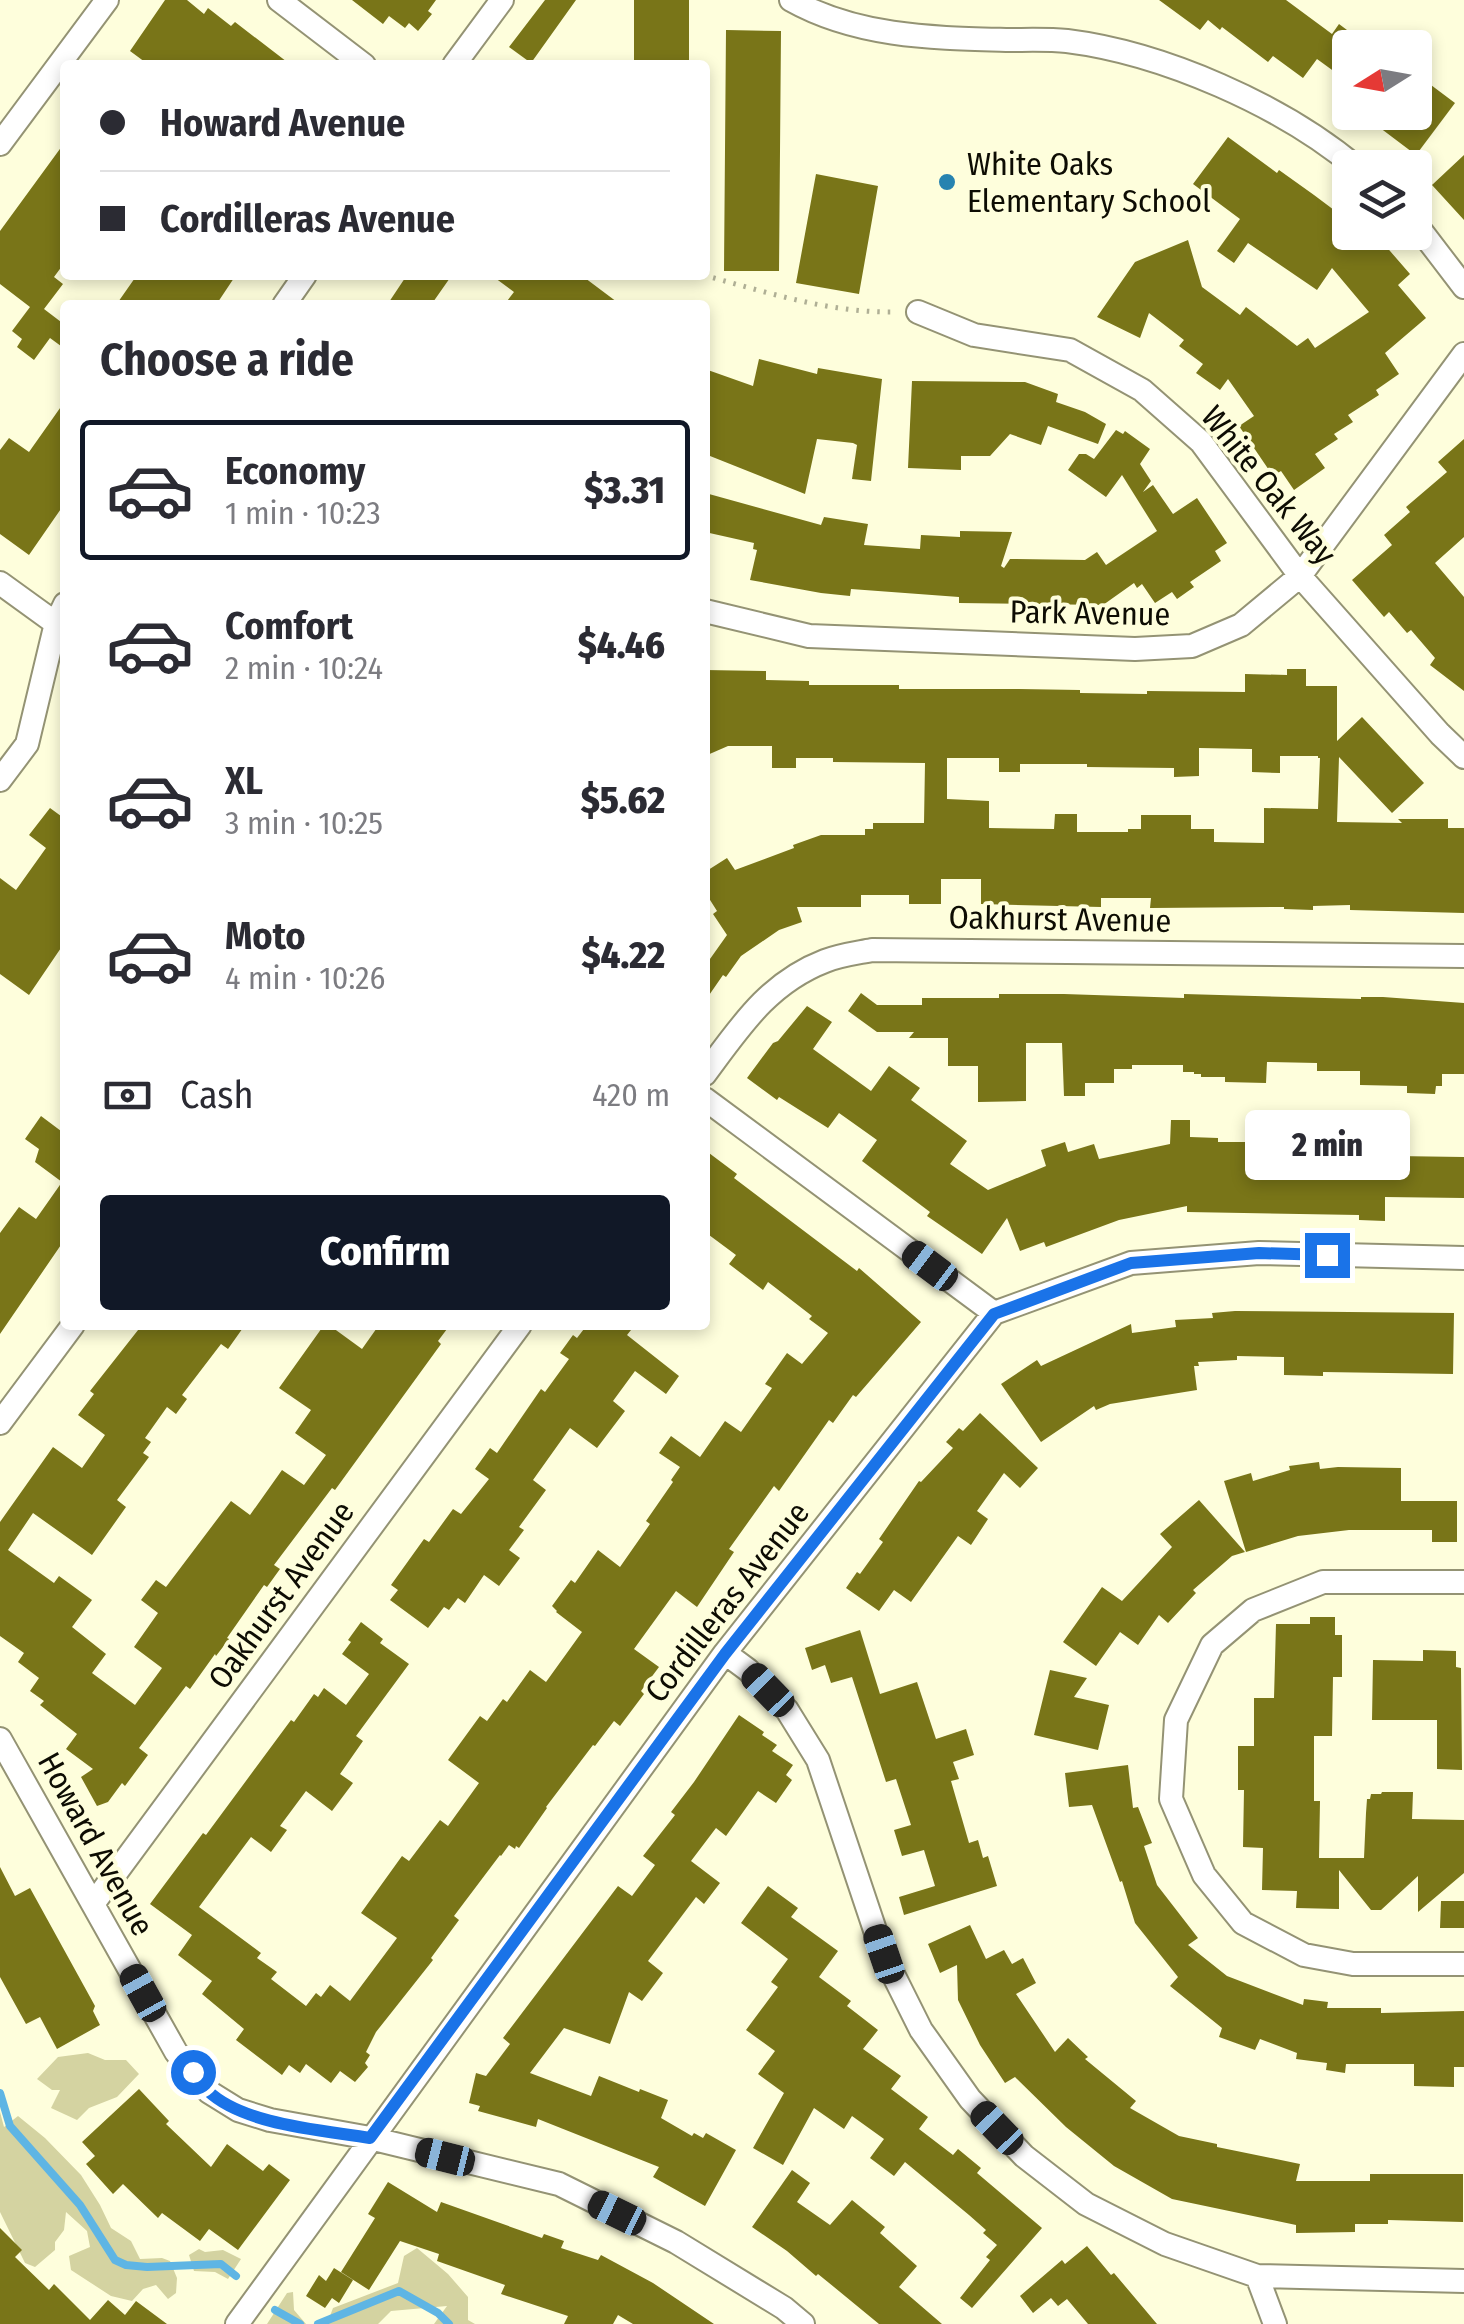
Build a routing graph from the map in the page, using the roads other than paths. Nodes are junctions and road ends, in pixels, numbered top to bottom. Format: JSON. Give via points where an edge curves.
{"nodes":[{"id":1,"x":107,"y":0,"type":"edge"},
{"id":2,"x":278,"y":0,"type":"edge"},
{"id":3,"x":502,"y":0,"type":"edge"},
{"id":4,"x":791,"y":0,"type":"edge"},
{"id":5,"x":62,"y":60,"type":"edge"},
{"id":6,"x":357,"y":60,"type":"edge"},
{"id":7,"x":458,"y":60,"type":"edge"},
{"id":8,"x":60,"y":63,"type":"edge"},
{"id":9,"x":0,"y":144,"type":"edge"},
{"id":10,"x":1332,"y":151,"type":"edge"},
{"id":11,"x":1432,"y":245,"type":"edge"},
{"id":12,"x":1464,"y":287,"type":"edge"},
{"id":13,"x":918,"y":312,"type":"road end"},
{"id":14,"x":1464,"y":354,"type":"edge"},
{"id":15,"x":1300,"y":576,"type":"junction"},
{"id":16,"x":0,"y":582,"type":"edge"},
{"id":17,"x":710,"y":612,"type":"edge"},
{"id":18,"x":60,"y":618,"type":"edge"},
{"id":19,"x":60,"y":626,"type":"edge"},
{"id":20,"x":1464,"y":757,"type":"edge"},
{"id":21,"x":0,"y":780,"type":"edge"},
{"id":22,"x":1464,"y":956,"type":"edge"},
{"id":23,"x":710,"y":1067,"type":"edge"},
{"id":24,"x":710,"y":1103,"type":"edge"},
{"id":25,"x":1464,"y":1258,"type":"edge"},
{"id":26,"x":994,"y":1314,"type":"junction"},
{"id":27,"x":69,"y":1330,"type":"edge"},
{"id":28,"x":516,"y":1330,"type":"edge"},
{"id":29,"x":0,"y":1424,"type":"edge"},
{"id":30,"x":1464,"y":1582,"type":"edge"},
{"id":31,"x":725,"y":1654,"type":"junction"},
{"id":32,"x":0,"y":1740,"type":"edge"},
{"id":33,"x":94,"y":1904,"type":"junction"},
{"id":34,"x":1464,"y":1964,"type":"edge"},
{"id":35,"x":370,"y":2138,"type":"junction"},
{"id":36,"x":1257,"y":2276,"type":"junction"},
{"id":37,"x":1464,"y":2281,"type":"edge"},
{"id":38,"x":237,"y":2324,"type":"edge"},
{"id":39,"x":802,"y":2324,"type":"edge"},
{"id":40,"x":1275,"y":2324,"type":"edge"}],
"edges":[{"from":1,"to":5,"type":"street"},
{"from":2,"to":6,"type":"street"},
{"from":3,"to":7,"type":"street"},
{"from":4,"to":10,"type":"street","via":[[870,30],[918,38],[1066,41],[1144,56],[1264,104]]},
{"from":8,"to":9,"type":"street"},
{"from":11,"to":12,"type":"street"},
{"from":13,"to":15,"type":"street","name":"White Oak Way","via":[[974,335],[1070,350],[1142,390],[1201,442]]},
{"from":14,"to":15,"type":"street","name":"Park Avenue"},
{"from":15,"to":17,"type":"street","name":"Park Avenue","via":[[1241,625],[1192,646],[809,636]]},
{"from":15,"to":20,"type":"street","name":"White Oak Way"},
{"from":16,"to":18,"type":"street"},
{"from":19,"to":21,"type":"street","via":[[27,744]]},
{"from":22,"to":23,"type":"street","name":"Oakhurst Avenue","via":[[872,950],[827,960],[791,978],[760,1002]]},
{"from":24,"to":26,"type":"street"},
{"from":25,"to":26,"type":"street","via":[[1259,1253],[1131,1263]]},
{"from":26,"to":31,"type":"street","name":"Cordilleras Avenue"},
{"from":27,"to":29,"type":"street"},
{"from":28,"to":33,"type":"street","name":"Oakhurst Avenue"},
{"from":30,"to":34,"type":"street","via":[[1322,1582],[1252,1610],[1212,1645],[1176,1720],[1170,1799],[1204,1875],[1244,1923],[1304,1955],[1353,1964]]},
{"from":31,"to":35,"type":"street","name":"Cordilleras Avenue"},
{"from":31,"to":36,"type":"street","via":[[787,1710],[818,1760],[884,1954],[921,2030],[970,2099],[1024,2156],[1086,2204],[1165,2244]]},
{"from":32,"to":33,"type":"street","name":"Howard Avenue"},
{"from":33,"to":35,"type":"street","name":"Howard Avenue","via":[[176,2052],[209,2092],[270,2120]]},
{"from":35,"to":38,"type":"street","name":"Cordilleras Avenue"},
{"from":35,"to":39,"type":"street","name":"Howard Avenue","via":[[558,2184],[676,2242]]},
{"from":36,"to":37,"type":"street"},
{"from":36,"to":40,"type":"street"}]}
